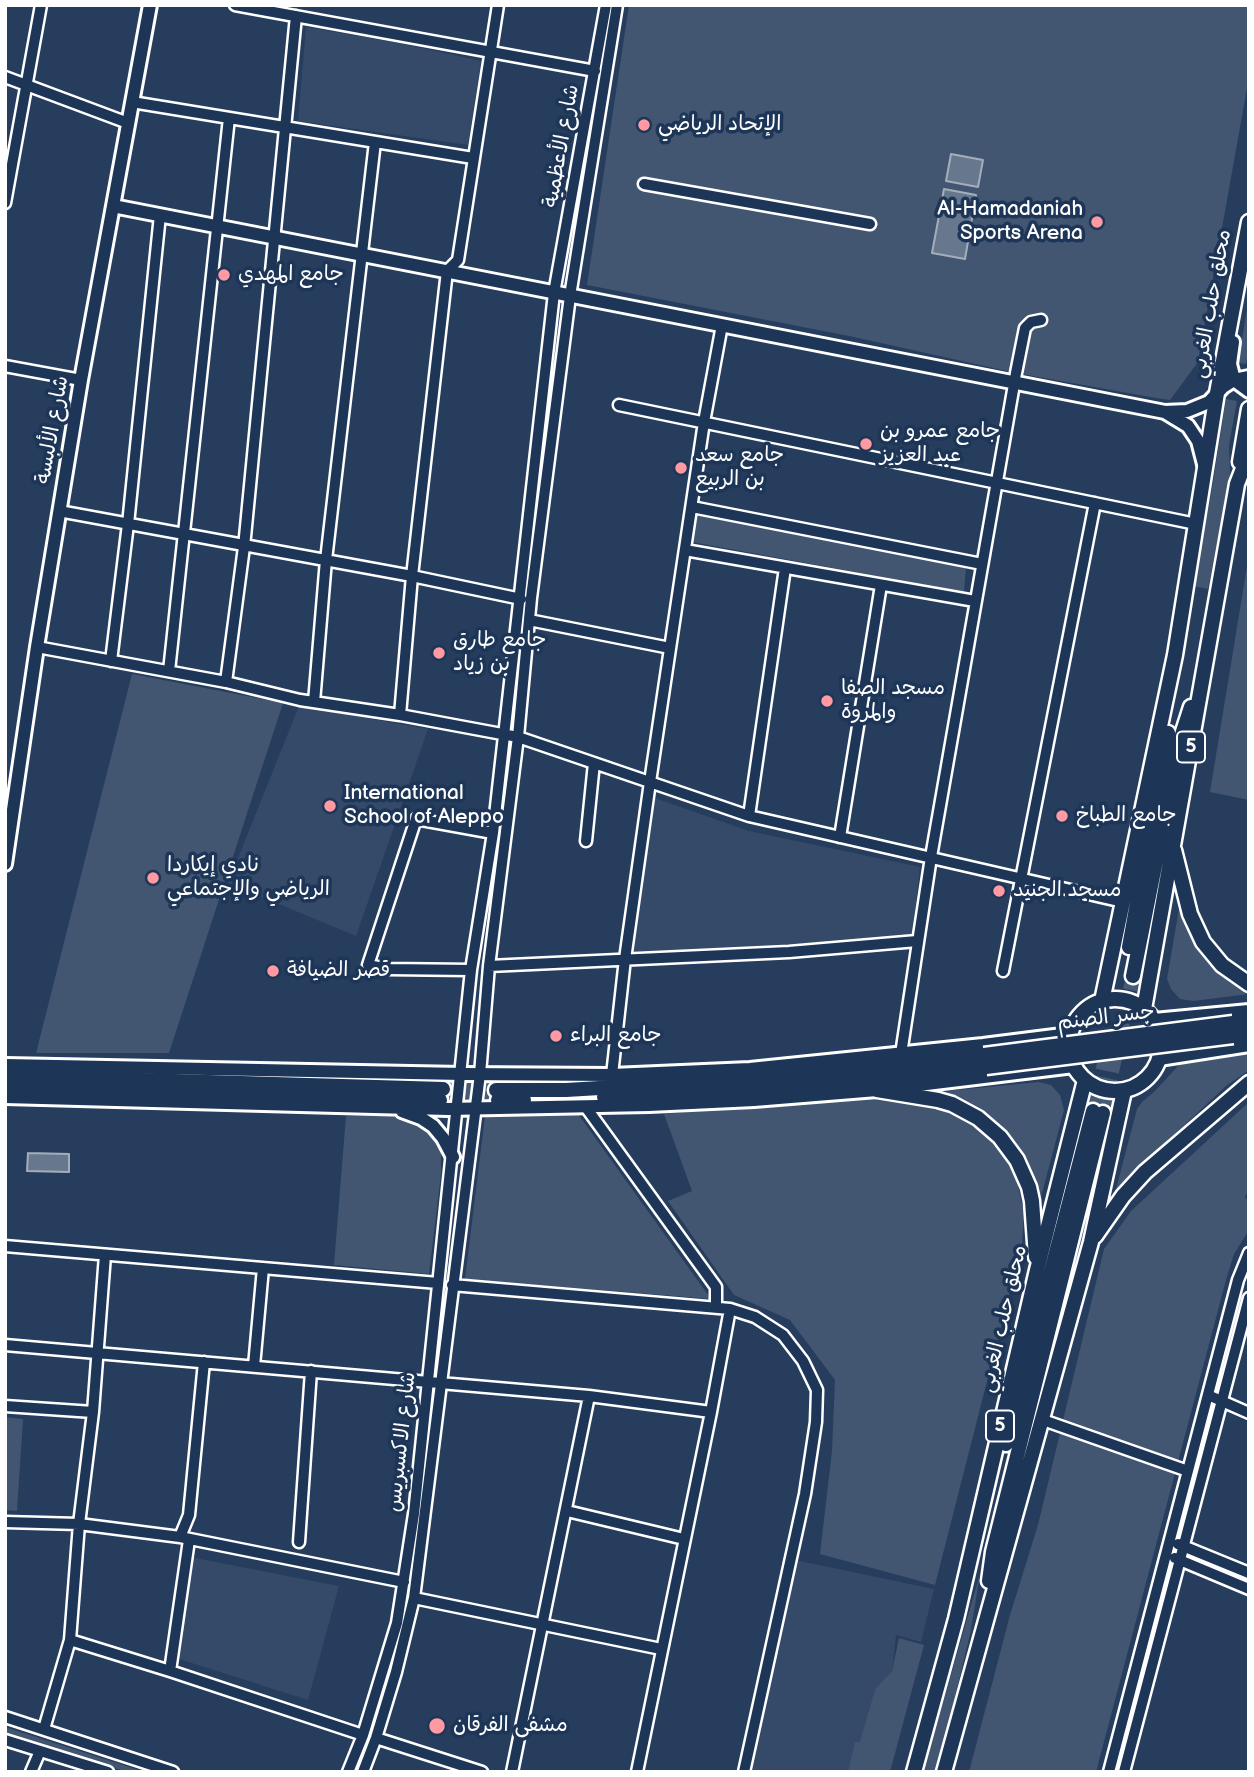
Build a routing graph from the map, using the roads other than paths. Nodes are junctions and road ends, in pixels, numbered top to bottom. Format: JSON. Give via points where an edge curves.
{"nodes":[{"id":1,"x":41,"y":5,"type":"edge"},
{"id":2,"x":150,"y":5,"type":"edge"},
{"id":3,"x":236,"y":5,"type":"edge"},
{"id":4,"x":498,"y":5,"type":"edge"},
{"id":5,"x":606,"y":5,"type":"edge"},
{"id":6,"x":617,"y":5,"type":"edge"},
{"id":7,"x":296,"y":16,"type":"junction"},
{"id":8,"x":490,"y":51,"type":"junction"},
{"id":9,"x":595,"y":71,"type":"junction"},
{"id":10,"x":5,"y":77,"type":"edge"},
{"id":11,"x":27,"y":85,"type":"junction"},
{"id":12,"x":132,"y":102,"type":"junction"},
{"id":13,"x":229,"y":118,"type":"junction"},
{"id":14,"x":128,"y":123,"type":"junction"},
{"id":15,"x":286,"y":128,"type":"junction"},
{"id":16,"x":374,"y":142,"type":"junction"},
{"id":17,"x":473,"y":158,"type":"junction"},
{"id":18,"x":644,"y":184,"type":"dead end"},
{"id":19,"x":5,"y":203,"type":"edge"},
{"id":20,"x":113,"y":206,"type":"junction"},
{"id":21,"x":160,"y":215,"type":"junction"},
{"id":22,"x":1249,"y":222,"type":"edge"},
{"id":23,"x":870,"y":224,"type":"dead end"},
{"id":24,"x":218,"y":226,"type":"junction"},
{"id":25,"x":276,"y":237,"type":"junction"},
{"id":26,"x":361,"y":254,"type":"junction"},
{"id":27,"x":447,"y":271,"type":"junction"},
{"id":28,"x":554,"y":293,"type":"junction"},
{"id":29,"x":570,"y":296,"type":"junction"},
{"id":30,"x":1041,"y":320,"type":"dead end"},
{"id":31,"x":722,"y":325,"type":"junction"},
{"id":32,"x":1228,"y":334,"type":"junction"},
{"id":33,"x":5,"y":366,"type":"edge"},
{"id":34,"x":1249,"y":377,"type":"edge"},
{"id":35,"x":81,"y":380,"type":"junction"},
{"id":36,"x":1234,"y":380,"type":"junction"},
{"id":37,"x":1014,"y":382,"type":"junction"},
{"id":38,"x":1249,"y":391,"type":"edge"},
{"id":39,"x":1217,"y":393,"type":"junction"},
{"id":40,"x":619,"y":405,"type":"dead end"},
{"id":41,"x":1249,"y":409,"type":"edge"},
{"id":42,"x":1165,"y":412,"type":"junction"},
{"id":43,"x":704,"y":422,"type":"junction"},
{"id":44,"x":1249,"y":453,"type":"edge"},
{"id":45,"x":1205,"y":469,"type":"junction"},
{"id":46,"x":996,"y":483,"type":"junction"},
{"id":47,"x":1237,"y":484,"type":"junction"},
{"id":48,"x":1095,"y":503,"type":"junction"},
{"id":49,"x":692,"y":507,"type":"junction"},
{"id":50,"x":59,"y":511,"type":"junction"},
{"id":51,"x":128,"y":524,"type":"junction"},
{"id":52,"x":1196,"y":524,"type":"junction"},
{"id":53,"x":185,"y":534,"type":"junction"},
{"id":54,"x":244,"y":547,"type":"junction"},
{"id":55,"x":685,"y":550,"type":"junction"},
{"id":56,"x":326,"y":560,"type":"junction"},
{"id":57,"x":982,"y":564,"type":"junction"},
{"id":58,"x":785,"y":568,"type":"junction"},
{"id":59,"x":412,"y":576,"type":"junction"},
{"id":60,"x":881,"y":585,"type":"junction"},
{"id":61,"x":521,"y":599,"type":"junction"},
{"id":62,"x":975,"y":601,"type":"junction"},
{"id":63,"x":529,"y":620,"type":"junction"},
{"id":64,"x":37,"y":647,"type":"junction"},
{"id":65,"x":670,"y":648,"type":"junction"},
{"id":66,"x":1209,"y":649,"type":"junction"},
{"id":67,"x":1175,"y":655,"type":"junction"},
{"id":68,"x":111,"y":661,"type":"junction"},
{"id":69,"x":169,"y":671,"type":"junction"},
{"id":70,"x":226,"y":682,"type":"junction"},
{"id":71,"x":314,"y":702,"type":"junction"},
{"id":72,"x":400,"y":715,"type":"junction"},
{"id":73,"x":504,"y":734,"type":"junction"},
{"id":74,"x":518,"y":737,"type":"junction"},
{"id":75,"x":594,"y":763,"type":"junction"},
{"id":76,"x":650,"y":782,"type":"junction"},
{"id":77,"x":749,"y":816,"type":"junction"},
{"id":78,"x":493,"y":833,"type":"junction"},
{"id":79,"x":840,"y":837,"type":"junction"},
{"id":80,"x":586,"y":841,"type":"dead end"},
{"id":81,"x":1173,"y":847,"type":"junction"},
{"id":82,"x":931,"y":857,"type":"junction"},
{"id":83,"x":5,"y":864,"type":"edge"},
{"id":84,"x":1022,"y":878,"type":"junction"},
{"id":85,"x":1124,"y":902,"type":"junction"},
{"id":86,"x":917,"y":941,"type":"junction"},
{"id":87,"x":625,"y":959,"type":"junction"},
{"id":88,"x":489,"y":966,"type":"junction"},
{"id":89,"x":471,"y":970,"type":"junction"},
{"id":90,"x":1003,"y":971,"type":"dead end"},
{"id":91,"x":1249,"y":984,"type":"edge"},
{"id":92,"x":1102,"y":1001,"type":"junction"},
{"id":93,"x":1249,"y":1011,"type":"edge"},
{"id":94,"x":1149,"y":1015,"type":"junction"},
{"id":95,"x":1249,"y":1021,"type":"edge"},
{"id":96,"x":1233,"y":1029,"type":"junction"},
{"id":97,"x":1070,"y":1034,"type":"junction"},
{"id":98,"x":1249,"y":1034,"type":"edge"},
{"id":99,"x":1249,"y":1045,"type":"edge"},
{"id":100,"x":901,"y":1054,"type":"junction"},
{"id":101,"x":1159,"y":1059,"type":"junction"},
{"id":102,"x":5,"y":1065,"type":"edge"},
{"id":103,"x":1074,"y":1066,"type":"junction"},
{"id":104,"x":462,"y":1074,"type":"junction"},
{"id":105,"x":480,"y":1074,"type":"junction"},
{"id":106,"x":612,"y":1075,"type":"junction"},
{"id":107,"x":5,"y":1076,"type":"edge"},
{"id":108,"x":1085,"y":1080,"type":"junction"},
{"id":109,"x":1249,"y":1083,"type":"edge"},
{"id":110,"x":752,"y":1085,"type":"junction"},
{"id":111,"x":5,"y":1089,"type":"edge"},
{"id":112,"x":877,"y":1090,"type":"junction"},
{"id":113,"x":1124,"y":1091,"type":"junction"},
{"id":114,"x":497,"y":1095,"type":"tunnel mouth"},
{"id":115,"x":5,"y":1097,"type":"edge"},
{"id":116,"x":585,"y":1106,"type":"junction"},
{"id":117,"x":384,"y":1107,"type":"junction"},
{"id":118,"x":475,"y":1108,"type":"junction"},
{"id":119,"x":458,"y":1109,"type":"junction"},
{"id":120,"x":453,"y":1157,"type":"junction"},
{"id":121,"x":1091,"y":1242,"type":"junction"},
{"id":122,"x":5,"y":1246,"type":"edge"},
{"id":123,"x":1249,"y":1253,"type":"edge"},
{"id":124,"x":105,"y":1255,"type":"junction"},
{"id":125,"x":263,"y":1268,"type":"junction"},
{"id":126,"x":1037,"y":1270,"type":"junction"},
{"id":127,"x":439,"y":1283,"type":"junction"},
{"id":128,"x":452,"y":1285,"type":"junction"},
{"id":129,"x":1249,"y":1298,"type":"edge"},
{"id":130,"x":716,"y":1307,"type":"junction"},
{"id":131,"x":730,"y":1308,"type":"junction"},
{"id":132,"x":5,"y":1345,"type":"edge"},
{"id":133,"x":97,"y":1353,"type":"junction"},
{"id":134,"x":204,"y":1362,"type":"junction"},
{"id":135,"x":254,"y":1366,"type":"junction"},
{"id":136,"x":311,"y":1371,"type":"junction"},
{"id":137,"x":427,"y":1381,"type":"junction"},
{"id":138,"x":440,"y":1382,"type":"junction"},
{"id":139,"x":1208,"y":1395,"type":"junction"},
{"id":140,"x":589,"y":1396,"type":"junction"},
{"id":141,"x":1222,"y":1401,"type":"junction"},
{"id":142,"x":5,"y":1406,"type":"edge"},
{"id":143,"x":93,"y":1412,"type":"junction"},
{"id":144,"x":711,"y":1412,"type":"junction"},
{"id":145,"x":1249,"y":1413,"type":"edge"},
{"id":146,"x":1043,"y":1420,"type":"junction"},
{"id":147,"x":1188,"y":1471,"type":"junction"},
{"id":148,"x":567,"y":1511,"type":"junction"},
{"id":149,"x":5,"y":1522,"type":"edge"},
{"id":150,"x":79,"y":1524,"type":"junction"},
{"id":151,"x":184,"y":1538,"type":"junction"},
{"id":152,"x":684,"y":1539,"type":"junction"},
{"id":153,"x":1170,"y":1541,"type":"junction"},
{"id":154,"x":299,"y":1542,"type":"dead end"},
{"id":155,"x":1184,"y":1546,"type":"junction"},
{"id":156,"x":1166,"y":1555,"type":"junction"},
{"id":157,"x":1180,"y":1560,"type":"junction"},
{"id":158,"x":1249,"y":1573,"type":"edge"},
{"id":159,"x":404,"y":1582,"type":"junction"},
{"id":160,"x":1249,"y":1589,"type":"edge"},
{"id":161,"x":414,"y":1598,"type":"junction"},
{"id":162,"x":956,"y":1619,"type":"junction"},
{"id":163,"x":542,"y":1623,"type":"junction"},
{"id":164,"x":983,"y":1628,"type":"junction"},
{"id":165,"x":70,"y":1640,"type":"junction"},
{"id":166,"x":661,"y":1649,"type":"junction"},
{"id":167,"x":170,"y":1671,"type":"junction"},
{"id":168,"x":5,"y":1717,"type":"edge"},
{"id":169,"x":44,"y":1729,"type":"junction"},
{"id":170,"x":363,"y":1735,"type":"junction"},
{"id":171,"x":376,"y":1738,"type":"junction"},
{"id":172,"x":5,"y":1740,"type":"edge"},
{"id":173,"x":40,"y":1751,"type":"junction"},
{"id":174,"x":31,"y":1772,"type":"edge"},
{"id":175,"x":108,"y":1772,"type":"edge"},
{"id":176,"x":173,"y":1772,"type":"edge"},
{"id":177,"x":348,"y":1772,"type":"edge"},
{"id":178,"x":363,"y":1772,"type":"edge"},
{"id":179,"x":482,"y":1772,"type":"edge"},
{"id":180,"x":512,"y":1772,"type":"edge"},
{"id":181,"x":637,"y":1772,"type":"edge"},
{"id":182,"x":744,"y":1772,"type":"edge"},
{"id":183,"x":914,"y":1772,"type":"edge"},
{"id":184,"x":944,"y":1772,"type":"edge"},
{"id":185,"x":1109,"y":1772,"type":"edge"},
{"id":186,"x":1124,"y":1772,"type":"edge"}],
"edges":[{"from":1,"to":11,"type":"street"},
{"from":2,"to":12,"type":"main road","name":"شارع الألبسة"},
{"from":3,"to":7,"type":"street"},
{"from":4,"to":8,"type":"street"},
{"from":5,"to":9,"type":"street","name":"شارع الأعظمية"},
{"from":6,"to":29,"type":"street"},
{"from":7,"to":8,"type":"street"},
{"from":7,"to":15,"type":"street"},
{"from":8,"to":9,"type":"street"},
{"from":8,"to":17,"type":"street"},
{"from":9,"to":28,"type":"street","name":"شارع الأعظمية"},
{"from":10,"to":11,"type":"street"},
{"from":11,"to":14,"type":"street"},
{"from":11,"to":19,"type":"street"},
{"from":12,"to":13,"type":"street"},
{"from":12,"to":14,"type":"main road","name":"شارع الألبسة"},
{"from":13,"to":15,"type":"street"},
{"from":13,"to":24,"type":"street"},
{"from":14,"to":20,"type":"main road","name":"شارع الألبسة"},
{"from":15,"to":16,"type":"street"},
{"from":15,"to":25,"type":"street"},
{"from":16,"to":17,"type":"street"},
{"from":16,"to":26,"type":"street"},
{"from":17,"to":27,"type":"street","via":[[458,260]]},
{"from":18,"to":23,"type":"street"},
{"from":20,"to":21,"type":"main road"},
{"from":20,"to":35,"type":"main road","name":"شارع الألبسة"},
{"from":21,"to":24,"type":"main road"},
{"from":21,"to":51,"type":"street"},
{"from":22,"to":32,"type":"highway","name":"محلق حلب الغربي","number":"5"},
{"from":24,"to":25,"type":"main road"},
{"from":24,"to":53,"type":"street"},
{"from":25,"to":26,"type":"main road"},
{"from":25,"to":54,"type":"street"},
{"from":26,"to":27,"type":"main road"},
{"from":26,"to":56,"type":"street"},
{"from":27,"to":28,"type":"main road"},
{"from":27,"to":59,"type":"street"},
{"from":28,"to":29,"type":"main road"},
{"from":28,"to":61,"type":"street","name":"شارع الأعظمية"},
{"from":29,"to":31,"type":"main road"},
{"from":29,"to":63,"type":"street"},
{"from":30,"to":37,"type":"street","via":[[1025,328]]},
{"from":31,"to":37,"type":"main road"},
{"from":31,"to":43,"type":"street"},
{"from":32,"to":36,"type":"main road","via":[[1233,340],[1230,364]]},
{"from":32,"to":39,"type":"highway","name":"محلق حلب الغربي","number":"5"},
{"from":33,"to":35,"type":"street"},
{"from":34,"to":36,"type":"main road"},
{"from":35,"to":50,"type":"main road","name":"شارع الألبسة"},
{"from":36,"to":38,"type":"main road"},
{"from":36,"to":39,"type":"main road"},
{"from":37,"to":42,"type":"main road"},
{"from":37,"to":46,"type":"street"},
{"from":39,"to":42,"type":"main road","via":[[1209,402],[1187,411]]},
{"from":39,"to":45,"type":"highway","number":"5"},
{"from":40,"to":43,"type":"street"},
{"from":41,"to":47,"type":"highway","number":"5"},
{"from":42,"to":45,"type":"main road","via":[[1188,426]]},
{"from":43,"to":46,"type":"street"},
{"from":43,"to":49,"type":"street"},
{"from":44,"to":47,"type":"highway"},
{"from":45,"to":52,"type":"highway","number":"5"},
{"from":46,"to":48,"type":"street"},
{"from":46,"to":57,"type":"street"},
{"from":47,"to":66,"type":"highway","number":"5"},
{"from":48,"to":52,"type":"street"},
{"from":48,"to":84,"type":"street"},
{"from":49,"to":55,"type":"street"},
{"from":49,"to":57,"type":"street"},
{"from":50,"to":51,"type":"street"},
{"from":50,"to":64,"type":"main road","name":"شارع الألبسة"},
{"from":51,"to":53,"type":"street"},
{"from":51,"to":68,"type":"street"},
{"from":52,"to":67,"type":"highway","number":"5"},
{"from":53,"to":54,"type":"street"},
{"from":53,"to":69,"type":"street"},
{"from":54,"to":56,"type":"street"},
{"from":54,"to":70,"type":"street"},
{"from":55,"to":58,"type":"street"},
{"from":55,"to":65,"type":"street"},
{"from":56,"to":59,"type":"street"},
{"from":56,"to":71,"type":"street"},
{"from":57,"to":62,"type":"street"},
{"from":58,"to":60,"type":"street"},
{"from":58,"to":77,"type":"street"},
{"from":59,"to":61,"type":"street"},
{"from":59,"to":72,"type":"street"},
{"from":60,"to":62,"type":"street"},
{"from":60,"to":79,"type":"street"},
{"from":61,"to":73,"type":"street","name":"شارع الأعظمية"},
{"from":62,"to":82,"type":"street"},
{"from":63,"to":65,"type":"street"},
{"from":63,"to":74,"type":"street"},
{"from":64,"to":68,"type":"street"},
{"from":64,"to":83,"type":"main road","name":"شارع الألبسة"},
{"from":65,"to":76,"type":"street"},
{"from":66,"to":67,"type":"highway","number":"5","via":[[1180,741],[1128,975],[1167,736]]},
{"from":66,"to":81,"type":"highway","number":"5"},
{"from":67,"to":85,"type":"highway","number":"5"},
{"from":68,"to":69,"type":"street"},
{"from":69,"to":70,"type":"street"},
{"from":70,"to":71,"type":"street"},
{"from":71,"to":72,"type":"street"},
{"from":72,"to":73,"type":"street"},
{"from":73,"to":74,"type":"street"},
{"from":73,"to":78,"type":"street","name":"شارع الاكسبريس"},
{"from":74,"to":75,"type":"street"},
{"from":74,"to":88,"type":"street"},
{"from":75,"to":76,"type":"street"},
{"from":75,"to":80,"type":"street"},
{"from":76,"to":77,"type":"street"},
{"from":76,"to":87,"type":"street"},
{"from":77,"to":79,"type":"street"},
{"from":78,"to":89,"type":"street","name":"شارع الاكسبريس"},
{"from":78,"to":89,"type":"street","via":[[416,819],[368,965]]},
{"from":79,"to":82,"type":"street"},
{"from":81,"to":91,"type":"highway","via":[[1190,914],[1203,942],[1222,965]]},
{"from":81,"to":94,"type":"highway","number":"5"},
{"from":82,"to":84,"type":"street"},
{"from":82,"to":86,"type":"street"},
{"from":84,"to":85,"type":"street"},
{"from":84,"to":90,"type":"street"},
{"from":85,"to":92,"type":"highway","number":"5"},
{"from":86,"to":87,"type":"street"},
{"from":86,"to":100,"type":"street"},
{"from":87,"to":88,"type":"street"},
{"from":87,"to":106,"type":"street"},
{"from":88,"to":105,"type":"street"},
{"from":89,"to":104,"type":"street","name":"شارع الاكسبريس"},
{"from":92,"to":94,"type":"highway","via":[[1137,1004]]},
{"from":92,"to":97,"type":"highway","via":[[1084,1011]]},
{"from":93,"to":94,"type":"main road"},
{"from":94,"to":101,"type":"highway","via":[[1160,1032]]},
{"from":95,"to":96,"type":"highway"},
{"from":96,"to":98,"type":"highway"},
{"from":96,"to":110,"type":"highway","name":"جسر الصنم","bridge":true},
{"from":97,"to":100,"type":"main road"},
{"from":97,"to":103,"type":"highway"},
{"from":99,"to":101,"type":"main road"},
{"from":100,"to":110,"type":"main road"},
{"from":101,"to":113,"type":"highway","via":[[1146,1079]]},
{"from":102,"to":104,"type":"main road"},
{"from":103,"to":108,"type":"highway"},
{"from":103,"to":112,"type":"main road"},
{"from":104,"to":105,"type":"main road"},
{"from":104,"to":119,"type":"street","name":"شارع الاكسبريس"},
{"from":105,"to":106,"type":"main road"},
{"from":105,"to":118,"type":"street"},
{"from":106,"to":110,"type":"main road"},
{"from":107,"to":111,"type":"highway","via":[[441,1095]]},
{"from":108,"to":113,"type":"highway","via":[[1103,1090]]},
{"from":108,"to":126,"type":"highway","name":"محلق حلب الغربي","number":"5"},
{"from":109,"to":121,"type":"highway","via":[[1144,1172]]},
{"from":110,"to":112,"type":"main road"},
{"from":110,"to":114,"type":"highway","name":"جسر الصنم"},
{"from":110,"to":116,"type":"main road"},
{"from":112,"to":126,"type":"highway","via":[[952,1104],[1000,1137],[1029,1187]]},
{"from":113,"to":121,"type":"highway","number":"5"},
{"from":115,"to":117,"type":"main road"},
{"from":116,"to":118,"type":"main road"},
{"from":116,"to":130,"type":"street","via":[[716,1287]]},
{"from":117,"to":119,"type":"main road"},
{"from":117,"to":120,"type":"main road","via":[[427,1122]]},
{"from":118,"to":119,"type":"main road"},
{"from":118,"to":128,"type":"street"},
{"from":119,"to":120,"type":"street","name":"شارع الاكسبريس"},
{"from":120,"to":127,"type":"street","name":"شارع الاكسبريس"},
{"from":121,"to":146,"type":"highway","number":"5"},
{"from":122,"to":124,"type":"street"},
{"from":123,"to":139,"type":"street"},
{"from":124,"to":125,"type":"street"},
{"from":124,"to":133,"type":"street"},
{"from":125,"to":127,"type":"street"},
{"from":125,"to":135,"type":"street"},
{"from":126,"to":162,"type":"highway","name":"محلق حلب الغربي","number":"5"},
{"from":127,"to":137,"type":"street","name":"شارع الاكسبريس"},
{"from":128,"to":130,"type":"street"},
{"from":128,"to":138,"type":"street"},
{"from":129,"to":141,"type":"street"},
{"from":130,"to":131,"type":"street"},
{"from":131,"to":144,"type":"street"},
{"from":131,"to":182,"type":"street","via":[[783,1335],[803,1360],[817,1390],[805,1494]]},
{"from":132,"to":133,"type":"street"},
{"from":133,"to":134,"type":"street"},
{"from":133,"to":143,"type":"street"},
{"from":134,"to":135,"type":"street"},
{"from":134,"to":151,"type":"street"},
{"from":135,"to":136,"type":"street"},
{"from":136,"to":137,"type":"street"},
{"from":136,"to":154,"type":"street"},
{"from":137,"to":138,"type":"street"},
{"from":137,"to":159,"type":"street","name":"شارع الاكسبريس"},
{"from":138,"to":140,"type":"street"},
{"from":138,"to":161,"type":"street"},
{"from":139,"to":141,"type":"street"},
{"from":139,"to":147,"type":"street"},
{"from":140,"to":144,"type":"street"},
{"from":140,"to":148,"type":"street"},
{"from":141,"to":145,"type":"street"},
{"from":141,"to":155,"type":"street"},
{"from":142,"to":143,"type":"street"},
{"from":143,"to":150,"type":"street"},
{"from":144,"to":152,"type":"street"},
{"from":146,"to":147,"type":"street"},
{"from":146,"to":164,"type":"highway","number":"5"},
{"from":147,"to":153,"type":"street"},
{"from":148,"to":152,"type":"street"},
{"from":148,"to":163,"type":"street"},
{"from":149,"to":150,"type":"street"},
{"from":150,"to":151,"type":"street"},
{"from":150,"to":165,"type":"street"},
{"from":151,"to":159,"type":"street"},
{"from":151,"to":167,"type":"street"},
{"from":152,"to":166,"type":"street"},
{"from":153,"to":155,"type":"street"},
{"from":153,"to":156,"type":"street"},
{"from":155,"to":157,"type":"street"},
{"from":155,"to":158,"type":"street"},
{"from":156,"to":157,"type":"street"},
{"from":156,"to":185,"type":"street"},
{"from":157,"to":160,"type":"street"},
{"from":157,"to":186,"type":"street"},
{"from":159,"to":170,"type":"street","name":"شارع الاكسبريس","via":[[397,1623]]},
{"from":161,"to":163,"type":"street"},
{"from":161,"to":171,"type":"street"},
{"from":162,"to":164,"type":"highway","via":[[1098,1112],[993,1552]]},
{"from":162,"to":183,"type":"highway","name":"محلق حلب الغربي","number":"5"},
{"from":163,"to":166,"type":"street"},
{"from":163,"to":180,"type":"street"},
{"from":164,"to":184,"type":"highway","number":"5"},
{"from":165,"to":167,"type":"street"},
{"from":165,"to":169,"type":"street"},
{"from":166,"to":181,"type":"street"},
{"from":167,"to":170,"type":"street"},
{"from":168,"to":169,"type":"street"},
{"from":169,"to":176,"type":"street"},
{"from":170,"to":177,"type":"street","name":"شارع الاكسبريس"},
{"from":171,"to":178,"type":"street"},
{"from":171,"to":179,"type":"street"},
{"from":172,"to":173,"type":"street"},
{"from":173,"to":174,"type":"street"},
{"from":173,"to":175,"type":"street"}]}
